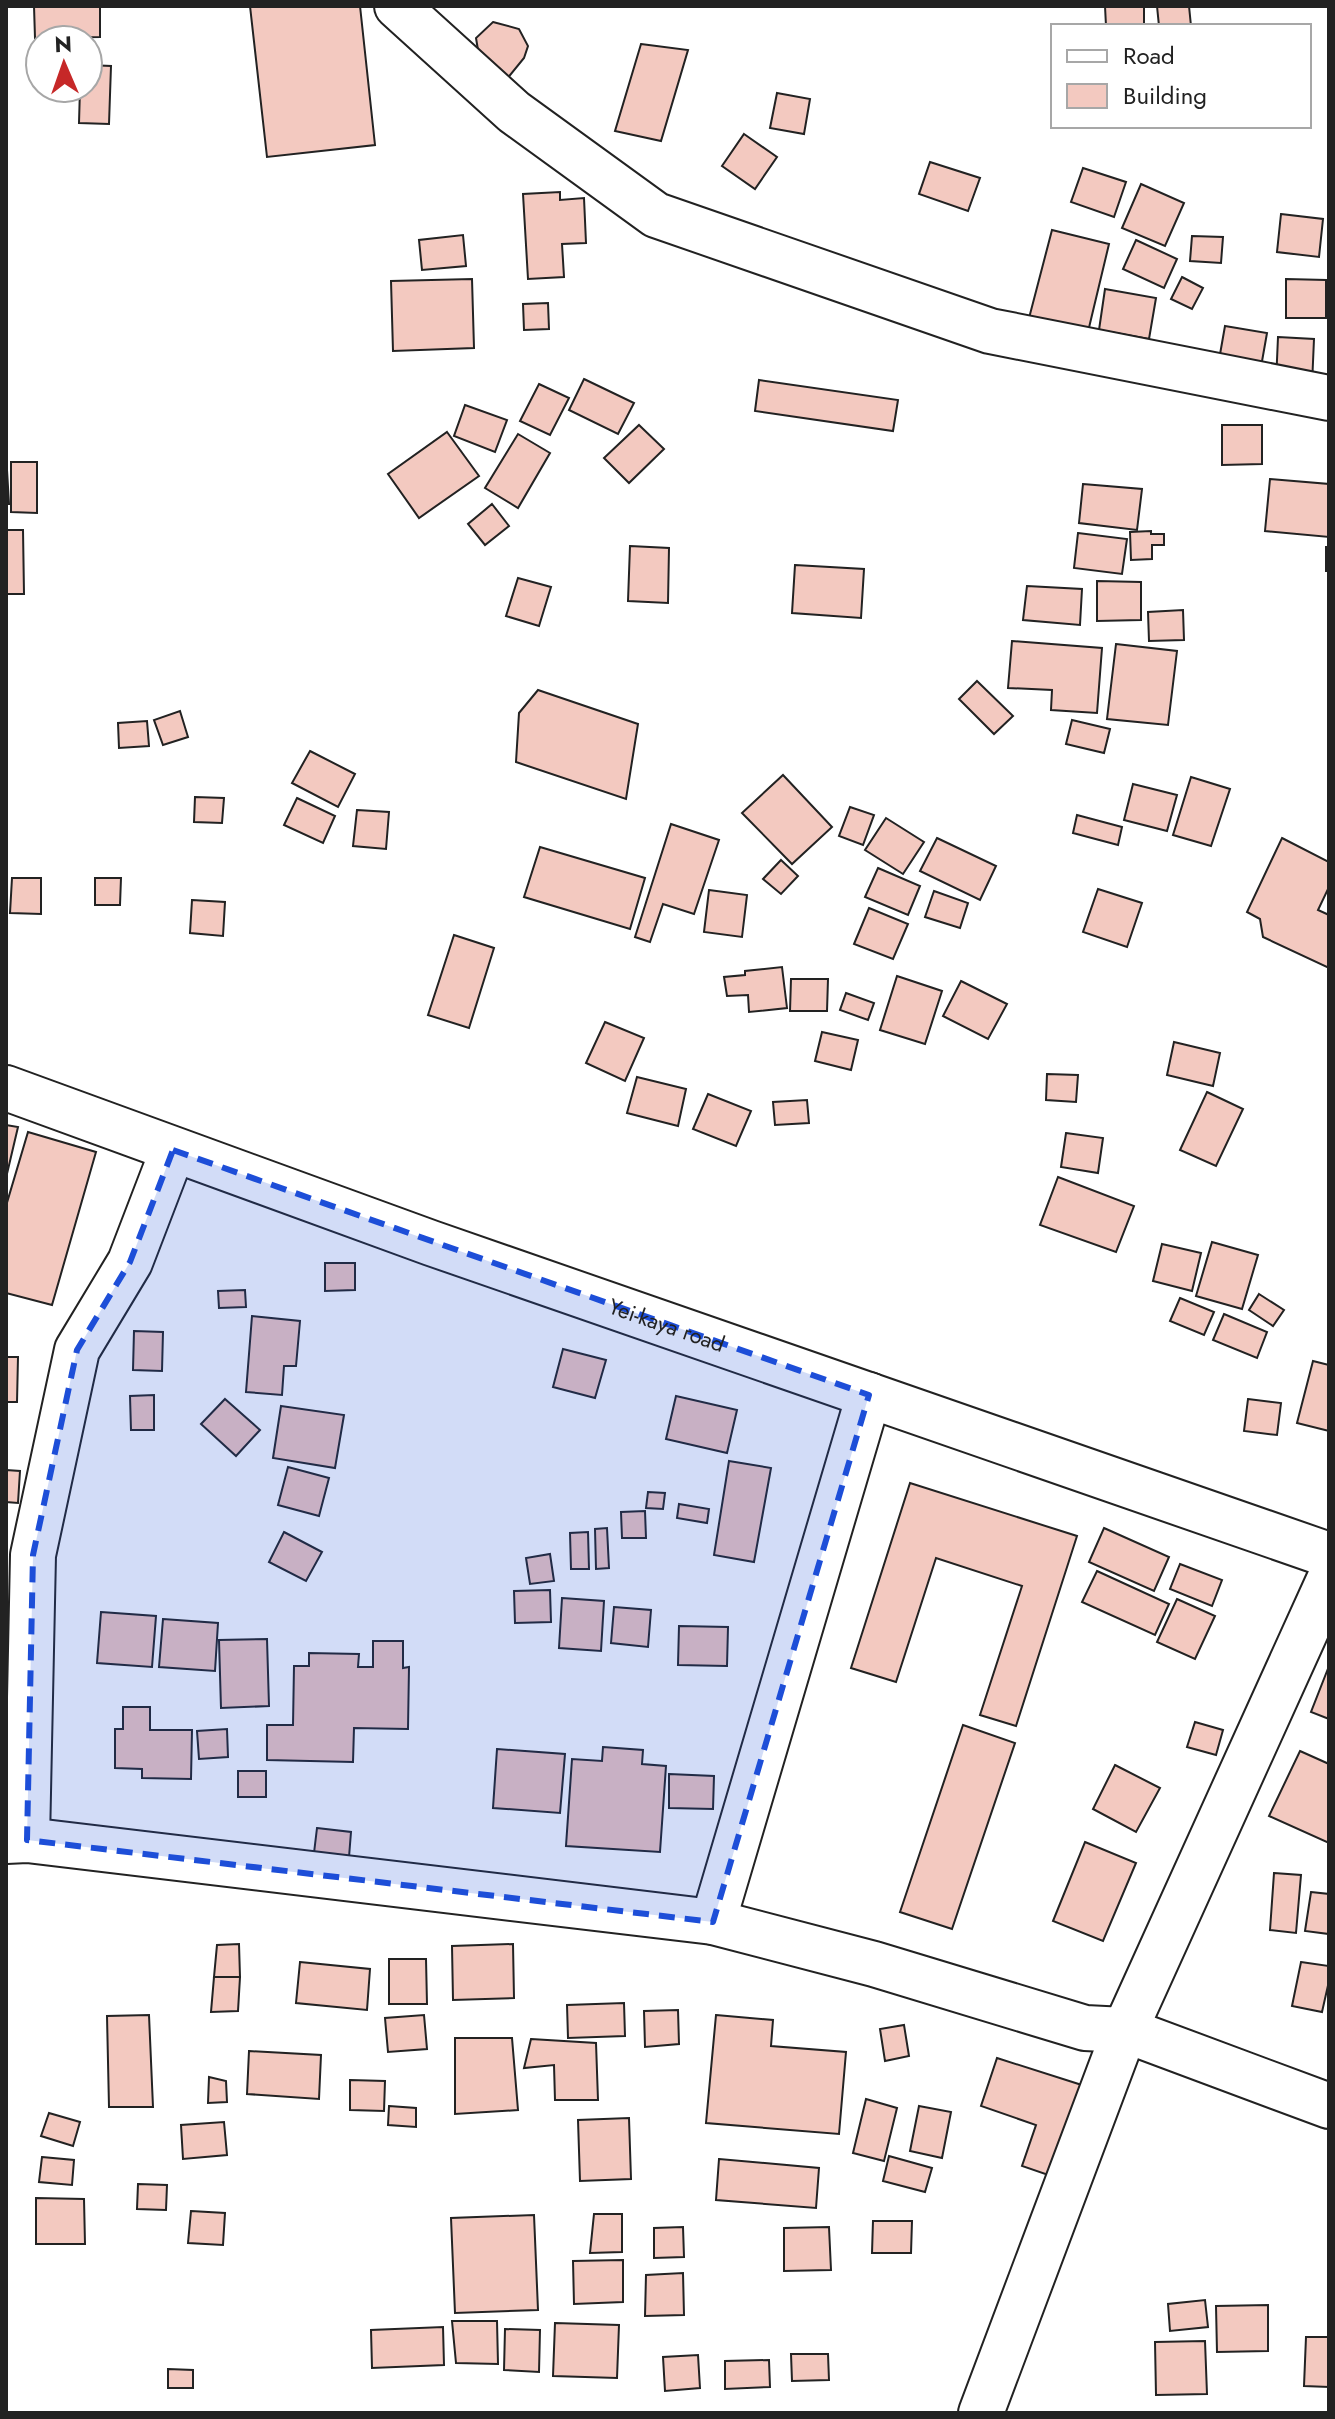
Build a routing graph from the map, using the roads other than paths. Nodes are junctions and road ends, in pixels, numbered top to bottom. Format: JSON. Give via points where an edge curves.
{"nodes":[{"id":1,"x":397,"y":6,"type":"edge"},
{"id":2,"x":1329,"y":398,"type":"edge"},
{"id":3,"x":6,"y":1088,"type":"edge"},
{"id":4,"x":173,"y":1150,"type":"junction"},
{"id":5,"x":869,"y":1395,"type":"junction"},
{"id":6,"x":1329,"y":1555,"type":"edge"},
{"id":7,"x":1329,"y":1580,"type":"edge"},
{"id":8,"x":16,"y":1841,"type":"edge"},
{"id":9,"x":713,"y":1922,"type":"junction"},
{"id":10,"x":1125,"y":2030,"type":"junction"},
{"id":11,"x":1329,"y":2106,"type":"edge"},
{"id":12,"x":981,"y":2413,"type":"edge"}],
"edges":[{"from":1,"to":2,"type":"street","via":[[514,112],[656,215],[990,331]]},
{"from":3,"to":4,"type":"street","name":"Yei-kaya road"},
{"from":4,"to":5,"type":"street","name":"Yei-kaya road"},
{"from":4,"to":8,"type":"street","via":[[130,1262],[77,1350],[33,1555]]},
{"from":5,"to":6,"type":"street","name":"Yei-kaya road"},
{"from":5,"to":9,"type":"street"},
{"from":7,"to":10,"type":"street"},
{"from":8,"to":9,"type":"street"},
{"from":9,"to":10,"type":"street","via":[[1085,2028]]},
{"from":10,"to":11,"type":"street"},
{"from":10,"to":12,"type":"street"}]}
